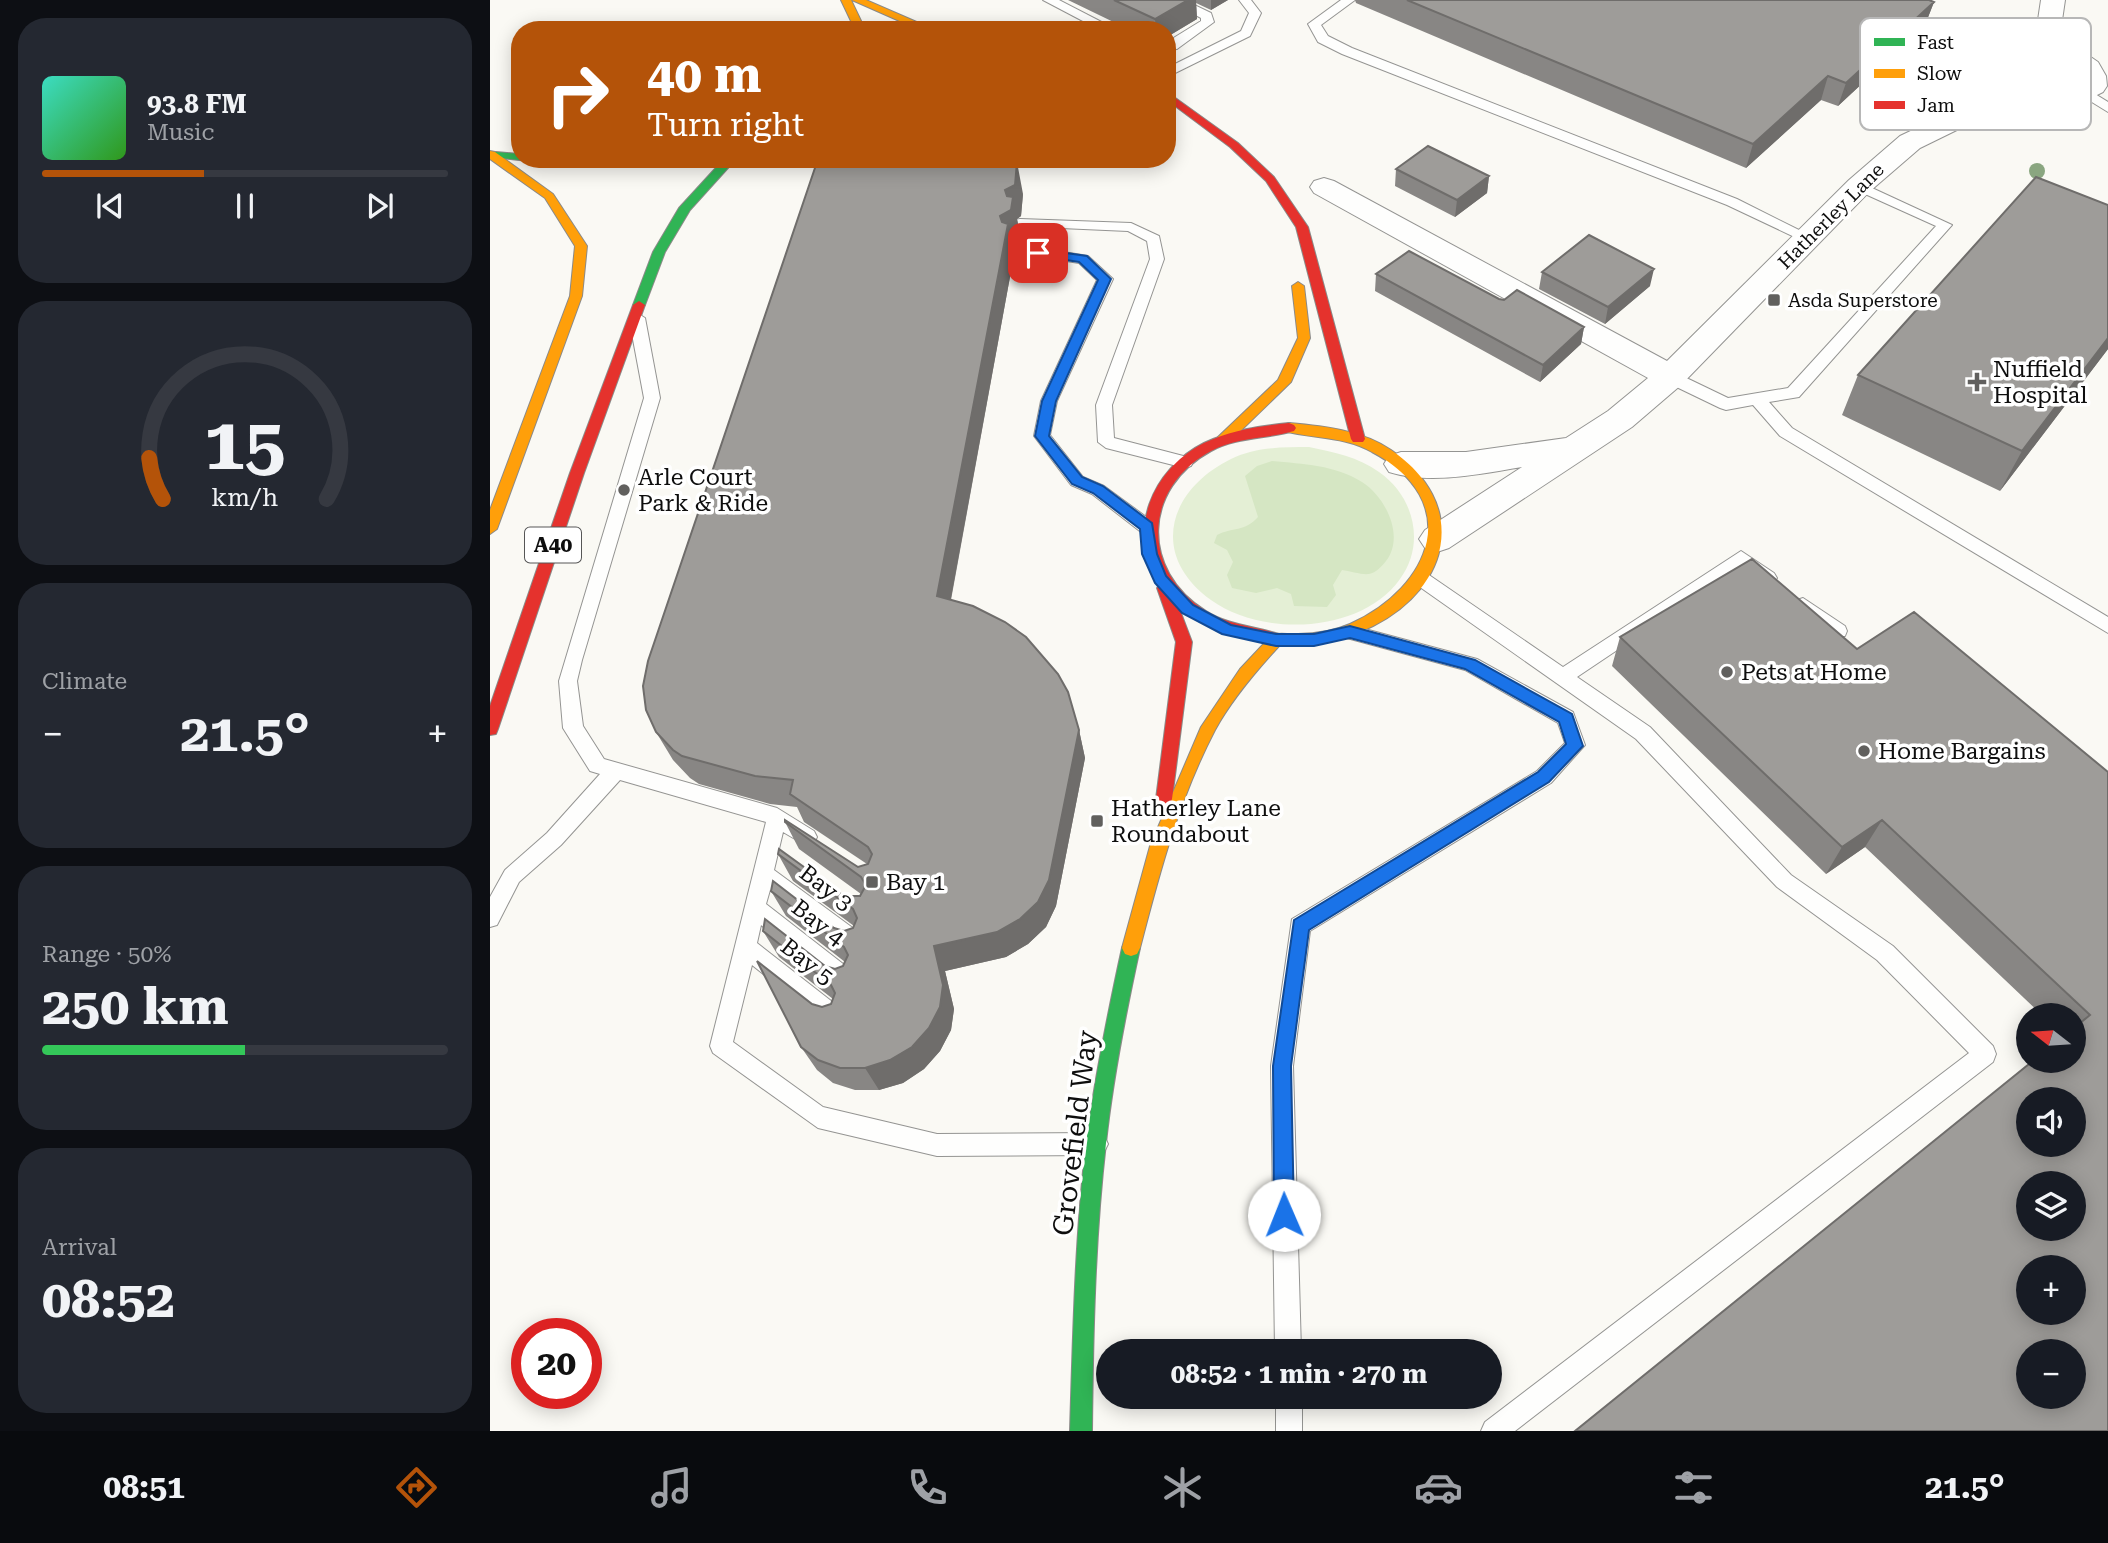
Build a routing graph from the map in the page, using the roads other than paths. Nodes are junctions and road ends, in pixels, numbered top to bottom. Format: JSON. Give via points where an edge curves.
{"nodes":[{"id":1,"x":846,"y":0,"type":"edge"},
{"id":2,"x":857,"y":0,"type":"edge"},
{"id":3,"x":1049,"y":0,"type":"edge"},
{"id":4,"x":1174,"y":0,"type":"edge"},
{"id":5,"x":1245,"y":0,"type":"edge"},
{"id":6,"x":1349,"y":0,"type":"edge"},
{"id":7,"x":2053,"y":0,"type":"edge"},
{"id":8,"x":2050,"y":18,"type":"edge"},
{"id":9,"x":856,"y":21,"type":"edge"},
{"id":10,"x":908,"y":21,"type":"edge"},
{"id":11,"x":1092,"y":21,"type":"edge"},
{"id":12,"x":1176,"y":43,"type":"edge"},
{"id":13,"x":1176,"y":69,"type":"edge"},
{"id":14,"x":2091,"y":71,"type":"edge"},
{"id":15,"x":1176,"y":101,"type":"edge"},
{"id":16,"x":2097,"y":101,"type":"edge"},
{"id":17,"x":1935,"y":130,"type":"edge"},
{"id":18,"x":490,"y":154,"type":"edge"},
{"id":19,"x":511,"y":158,"type":"edge"},
{"id":20,"x":722,"y":168,"type":"edge"},
{"id":21,"x":1859,"y":186,"type":"junction"},
{"id":22,"x":1324,"y":187,"type":"dead end"},
{"id":23,"x":1020,"y":223,"type":"dead end"},
{"id":24,"x":1808,"y":238,"type":"junction"},
{"id":25,"x":1015,"y":249,"type":"dead end"},
{"id":26,"x":1293,"y":273,"type":"dead end"},
{"id":27,"x":636,"y":314,"type":"junction"},
{"id":28,"x":1670,"y":377,"type":"junction"},
{"id":29,"x":1757,"y":399,"type":"junction"},
{"id":30,"x":1359,"y":439,"type":"junction"},
{"id":31,"x":1221,"y":442,"type":"junction"},
{"id":32,"x":1573,"y":447,"type":"junction"},
{"id":33,"x":1185,"y":462,"type":"junction"},
{"id":34,"x":1401,"y":464,"type":"junction"},
{"id":35,"x":1147,"y":527,"type":"junction"},
{"id":36,"x":490,"y":529,"type":"edge"},
{"id":37,"x":1437,"y":539,"type":"junction"},
{"id":38,"x":1160,"y":579,"type":"junction"},
{"id":39,"x":1423,"y":580,"type":"junction"},
{"id":40,"x":2108,"y":626,"type":"edge"},
{"id":41,"x":1838,"y":631,"type":"edge"},
{"id":42,"x":1350,"y":632,"type":"junction"},
{"id":43,"x":1276,"y":640,"type":"junction"},
{"id":44,"x":1563,"y":677,"type":"junction"},
{"id":45,"x":490,"y":729,"type":"edge"},
{"id":46,"x":616,"y":770,"type":"junction"},
{"id":47,"x":777,"y":817,"type":"junction"},
{"id":48,"x":771,"y":844,"type":"junction"},
{"id":49,"x":819,"y":846,"type":"edge"},
{"id":50,"x":1158,"y":846,"type":"junction"},
{"id":51,"x":792,"y":859,"type":"edge"},
{"id":52,"x":764,"y":874,"type":"junction"},
{"id":53,"x":755,"y":908,"type":"junction"},
{"id":54,"x":490,"y":918,"type":"edge"},
{"id":55,"x":857,"y":944,"type":"edge"},
{"id":56,"x":745,"y":947,"type":"junction"},
{"id":57,"x":848,"y":981,"type":"edge"},
{"id":58,"x":836,"y":1018,"type":"edge"},
{"id":59,"x":1096,"y":1144,"type":"junction"},
{"id":60,"x":1288,"y":1339,"type":"edge"},
{"id":61,"x":1081,"y":1431,"type":"edge"},
{"id":62,"x":1494,"y":1431,"type":"edge"}],
"edges":[{"from":1,"to":9,"type":"main road"},
{"from":2,"to":10,"type":"main road"},
{"from":3,"to":11,"type":"lane"},
{"from":4,"to":12,"type":"lane","via":[[1207,16],[1208,22]]},
{"from":5,"to":13,"type":"lane","via":[[1255,13],[1246,33]]},
{"from":6,"to":24,"type":"lane","via":[[1314,24],[1323,38],[1347,51],[1732,202]]},
{"from":7,"to":8,"type":"street"},
{"from":14,"to":16,"type":"street"},
{"from":15,"to":30,"type":"main road","via":[[1270,179],[1301,227]]},
{"from":17,"to":21,"type":"street","name":"Hatherley Lane","via":[[1910,142]]},
{"from":18,"to":19,"type":"main road"},
{"from":18,"to":36,"type":"main road","number":"A40","via":[[550,196],[581,246],[576,296]]},
{"from":20,"to":27,"type":"main road","number":"A40","via":[[685,208],[659,252]]},
{"from":21,"to":24,"type":"street","name":"Hatherley Lane"},
{"from":21,"to":29,"type":"lane","via":[[1945,225],[1793,394]]},
{"from":22,"to":28,"type":"street"},
{"from":23,"to":33,"type":"lane","via":[[1131,228],[1154,239],[1157,259],[1104,405],[1106,442]]},
{"from":24,"to":28,"type":"street","name":"Hatherley Lane"},
{"from":25,"to":35,"type":"lane","via":[[1083,259],[1105,279],[1049,401],[1042,436],[1077,481],[1098,489]]},
{"from":26,"to":31,"type":"main road","via":[[1304,338],[1284,382]]},
{"from":27,"to":45,"type":"main road","number":"A40"},
{"from":27,"to":46,"type":"lane","via":[[652,398],[568,681],[573,728],[597,765]]},
{"from":28,"to":29,"type":"lane","via":[[1726,404]]},
{"from":28,"to":32,"type":"street","name":"Hatherley Lane","via":[[1620,419]]},
{"from":29,"to":40,"type":"lane","via":[[1786,432]]},
{"from":30,"to":31,"type":"main road","via":[[1325,430],[1289,428],[1254,431]]},
{"from":30,"to":34,"type":"main road"},
{"from":31,"to":33,"type":"main road"},
{"from":32,"to":34,"type":"street","name":"Hatherley Lane","via":[[1466,464]]},
{"from":32,"to":37,"type":"street","name":"Hatherley Lane"},
{"from":33,"to":35,"type":"main road","via":[[1159,492]]},
{"from":34,"to":37,"type":"main road","via":[[1422,486],[1434,511]]},
{"from":35,"to":38,"type":"main road","name":"Grovefield Way","via":[[1149,554]]},
{"from":37,"to":39,"type":"main road"},
{"from":38,"to":43,"type":"main road","via":[[1187,609],[1228,630]]},
{"from":38,"to":50,"type":"main road","name":"Grovefield Way","via":[[1184,642]]},
{"from":39,"to":42,"type":"main road","via":[[1393,610]]},
{"from":39,"to":44,"type":"lane"},
{"from":41,"to":44,"type":"lane","via":[[1741,558]]},
{"from":42,"to":43,"type":"main road","via":[[1314,640]]},
{"from":42,"to":60,"type":"lane","via":[[1470,664],[1566,718],[1575,746],[1544,777],[1300,926],[1282,1066]]},
{"from":43,"to":50,"type":"main road","name":"Grovefield Way","via":[[1245,673],[1209,727]]},
{"from":44,"to":62,"type":"lane","via":[[1643,733],[1784,881],[1885,953],[1985,1054]]},
{"from":46,"to":47,"type":"lane"},
{"from":46,"to":54,"type":"lane","via":[[554,839],[512,876]]},
{"from":47,"to":48,"type":"lane"},
{"from":47,"to":49,"type":"lane"},
{"from":48,"to":51,"type":"lane"},
{"from":48,"to":52,"type":"lane"},
{"from":50,"to":59,"type":"main road","name":"Grovefield Way","via":[[1132,942]]},
{"from":52,"to":53,"type":"lane"},
{"from":52,"to":55,"type":"lane","name":"Bay 3"},
{"from":53,"to":56,"type":"lane"},
{"from":53,"to":57,"type":"lane","name":"Bay 4"},
{"from":56,"to":58,"type":"lane","name":"Bay 5"},
{"from":56,"to":59,"type":"lane","via":[[721,1046],[818,1117],[937,1145]]},
{"from":59,"to":61,"type":"main road","name":"Grovefield Way","via":[[1084,1293]]}]}
